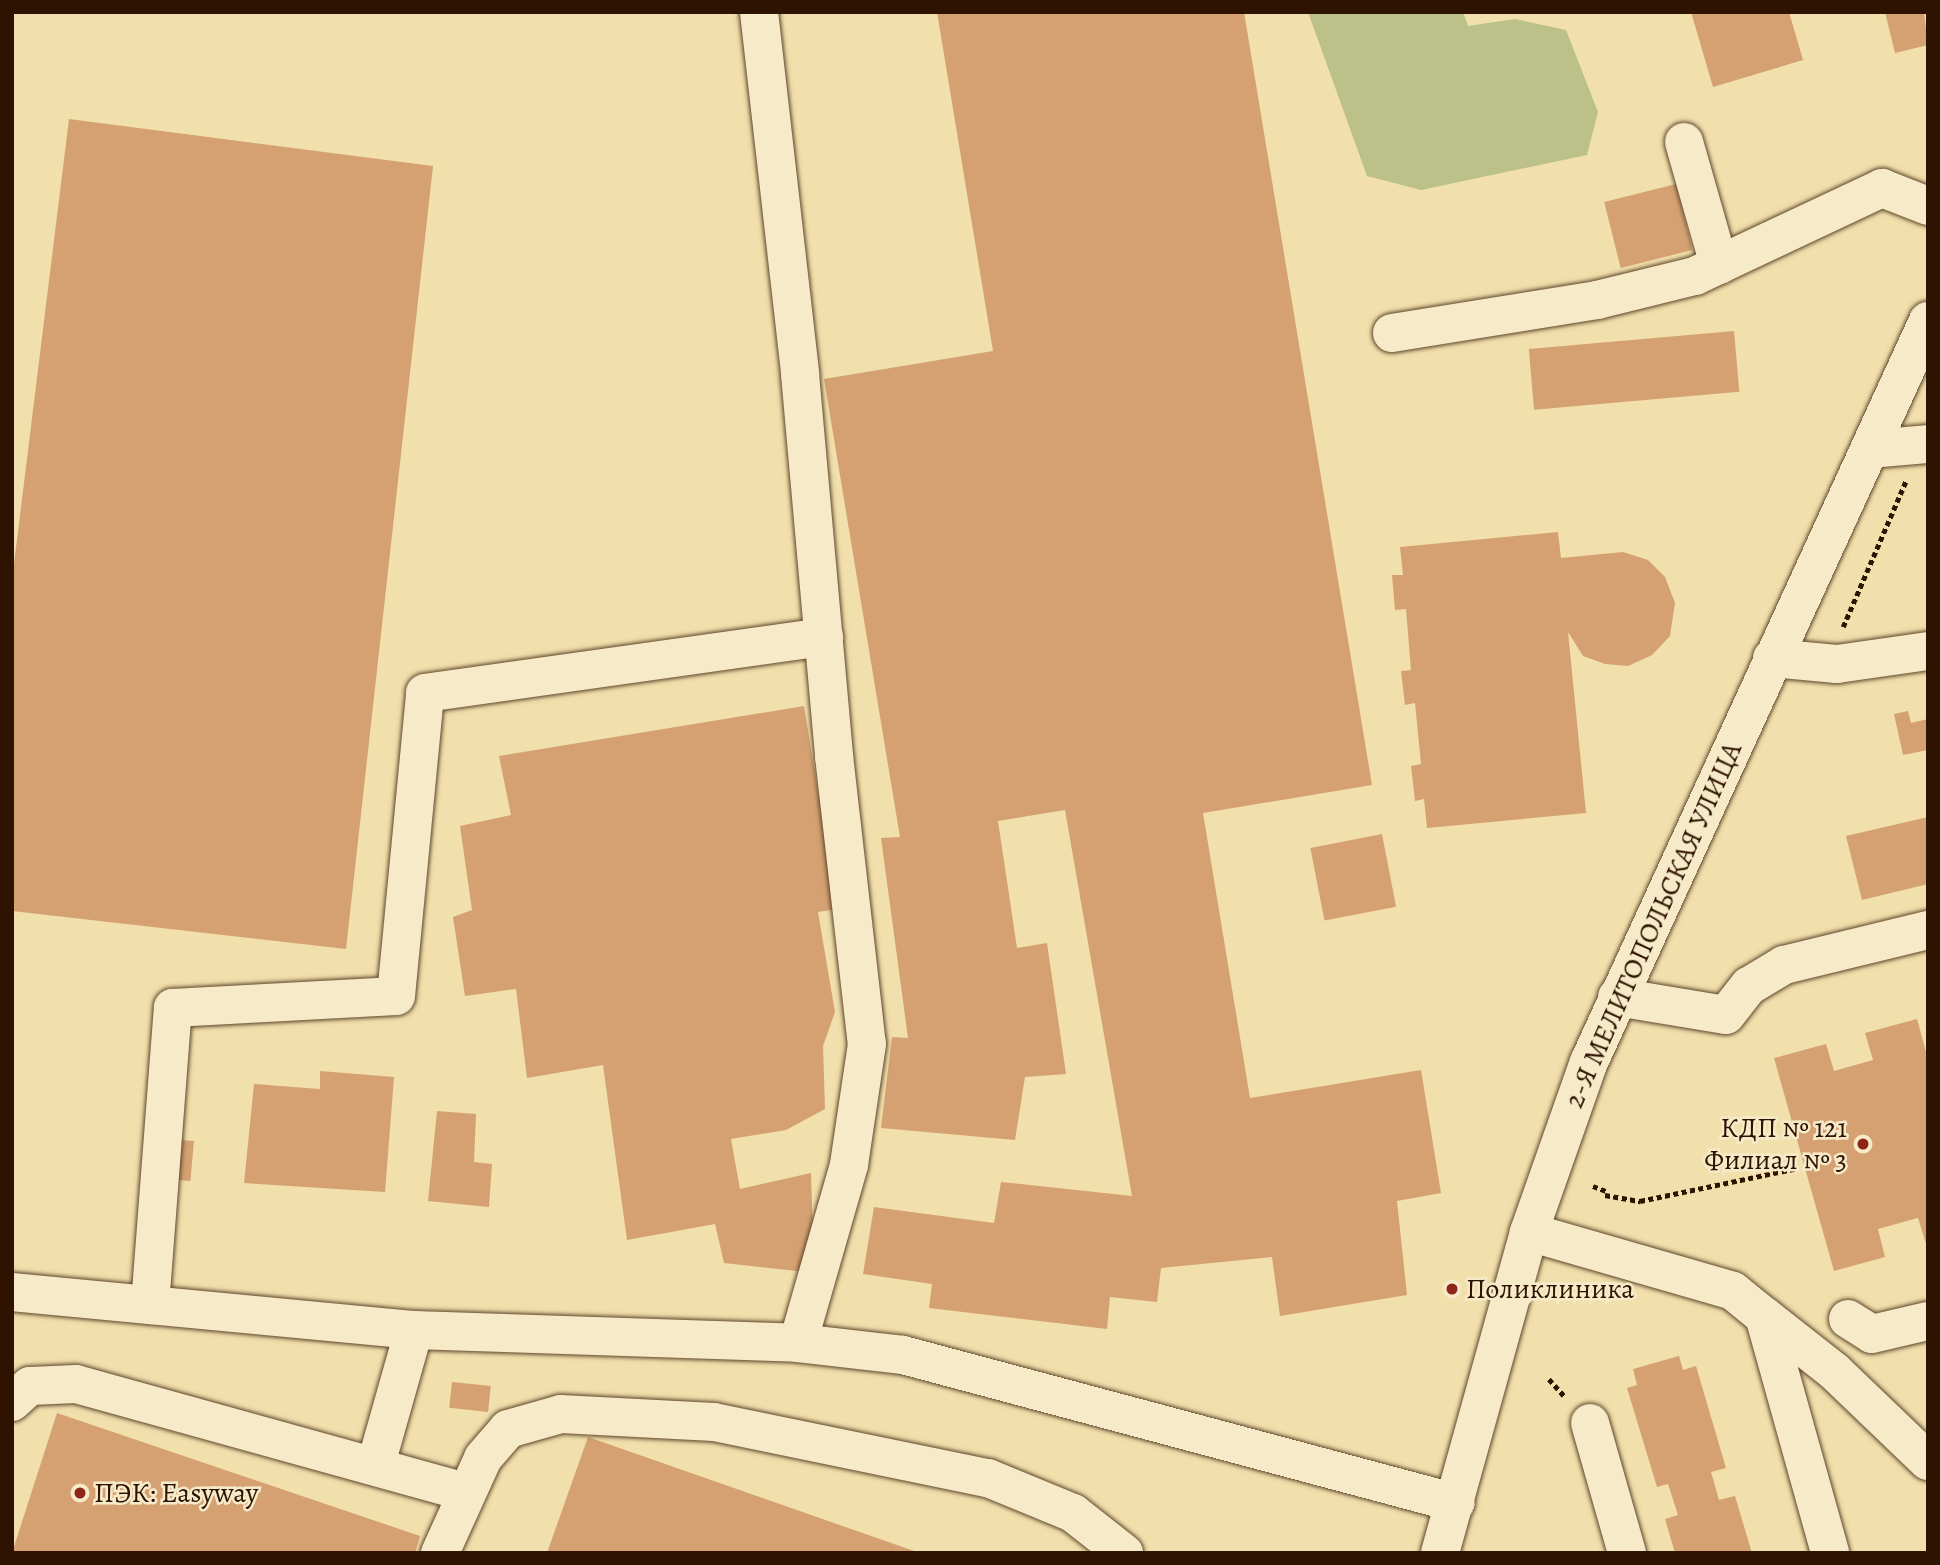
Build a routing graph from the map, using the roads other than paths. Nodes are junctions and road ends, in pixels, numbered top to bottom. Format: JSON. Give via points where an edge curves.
{"nodes":[{"id":1,"x":759,"y":12,"type":"edge"},
{"id":2,"x":1684,"y":142,"type":"dead end"},
{"id":3,"x":1928,"y":206,"type":"edge"},
{"id":4,"x":1719,"y":265,"type":"junction"},
{"id":5,"x":1928,"y":321,"type":"edge"},
{"id":6,"x":1392,"y":333,"type":"dead end"},
{"id":7,"x":1871,"y":449,"type":"junction"},
{"id":8,"x":1919,"y":457,"type":"edge"},
{"id":9,"x":824,"y":637,"type":"junction"},
{"id":10,"x":1928,"y":651,"type":"edge"},
{"id":11,"x":1772,"y":658,"type":"junction"},
{"id":12,"x":1928,"y":930,"type":"edge"},
{"id":13,"x":1617,"y":997,"type":"junction"},
{"id":14,"x":1529,"y":1232,"type":"junction"},
{"id":15,"x":12,"y":1292,"type":"edge"},
{"id":16,"x":150,"y":1306,"type":"junction"},
{"id":17,"x":1764,"y":1316,"type":"junction"},
{"id":18,"x":1848,"y":1319,"type":"dead end"},
{"id":19,"x":1928,"y":1321,"type":"edge"},
{"id":20,"x":414,"y":1330,"type":"junction"},
{"id":21,"x":798,"y":1343,"type":"junction"},
{"id":22,"x":12,"y":1402,"type":"edge"},
{"id":23,"x":1590,"y":1423,"type":"dead end"},
{"id":24,"x":1928,"y":1461,"type":"edge"},
{"id":25,"x":376,"y":1464,"type":"junction"},
{"id":26,"x":466,"y":1492,"type":"junction"},
{"id":27,"x":1456,"y":1503,"type":"junction"},
{"id":28,"x":440,"y":1553,"type":"edge"},
{"id":29,"x":1124,"y":1553,"type":"edge"},
{"id":30,"x":1440,"y":1553,"type":"edge"},
{"id":31,"x":1628,"y":1553,"type":"edge"},
{"id":32,"x":1830,"y":1553,"type":"edge"}],
"edges":[{"from":1,"to":9,"type":"street"},
{"from":2,"to":4,"type":"street"},
{"from":3,"to":4,"type":"street","via":[[1882,188]]},
{"from":4,"to":6,"type":"street","via":[[1597,300]]},
{"from":5,"to":7,"type":"street","name":"2-Я МЕЛИТОПОЛЬСКАЯ УЛИЦА"},
{"from":7,"to":8,"type":"street"},
{"from":7,"to":11,"type":"street","name":"2-Я МЕЛИТОПОЛЬСКАЯ УЛИЦА"},
{"from":9,"to":16,"type":"street","via":[[425,693],[396,996],[173,1008]]},
{"from":9,"to":21,"type":"street","via":[[867,1044],[849,1165]]},
{"from":10,"to":11,"type":"street","via":[[1837,664]]},
{"from":11,"to":13,"type":"street","name":"2-Я МЕЛИТОПОЛЬСКАЯ УЛИЦА"},
{"from":12,"to":13,"type":"street","via":[[1784,965],[1749,986],[1726,1015]]},
{"from":13,"to":14,"type":"street","name":"2-Я МЕЛИТОПОЛЬСКАЯ УЛИЦА"},
{"from":14,"to":17,"type":"street","via":[[1733,1291]]},
{"from":14,"to":27,"type":"street","name":"2-Я МЕЛИТОПОЛЬСКАЯ УЛИЦА"},
{"from":15,"to":16,"type":"street"},
{"from":16,"to":20,"type":"street"},
{"from":17,"to":24,"type":"street","via":[[1834,1371]]},
{"from":17,"to":32,"type":"street"},
{"from":18,"to":19,"type":"street","via":[[1872,1335]]},
{"from":20,"to":21,"type":"street"},
{"from":20,"to":25,"type":"street"},
{"from":21,"to":27,"type":"street","via":[[903,1355]]},
{"from":22,"to":25,"type":"street","via":[[30,1386],[76,1384]]},
{"from":23,"to":31,"type":"street"},
{"from":25,"to":26,"type":"street"},
{"from":26,"to":28,"type":"street"},
{"from":26,"to":29,"type":"street","via":[[484,1458],[508,1429],[561,1415],[715,1422],[988,1478],[1073,1513]]},
{"from":27,"to":30,"type":"street","name":"2-Я МЕЛИТОПОЛЬСКАЯ УЛИЦА"}]}
